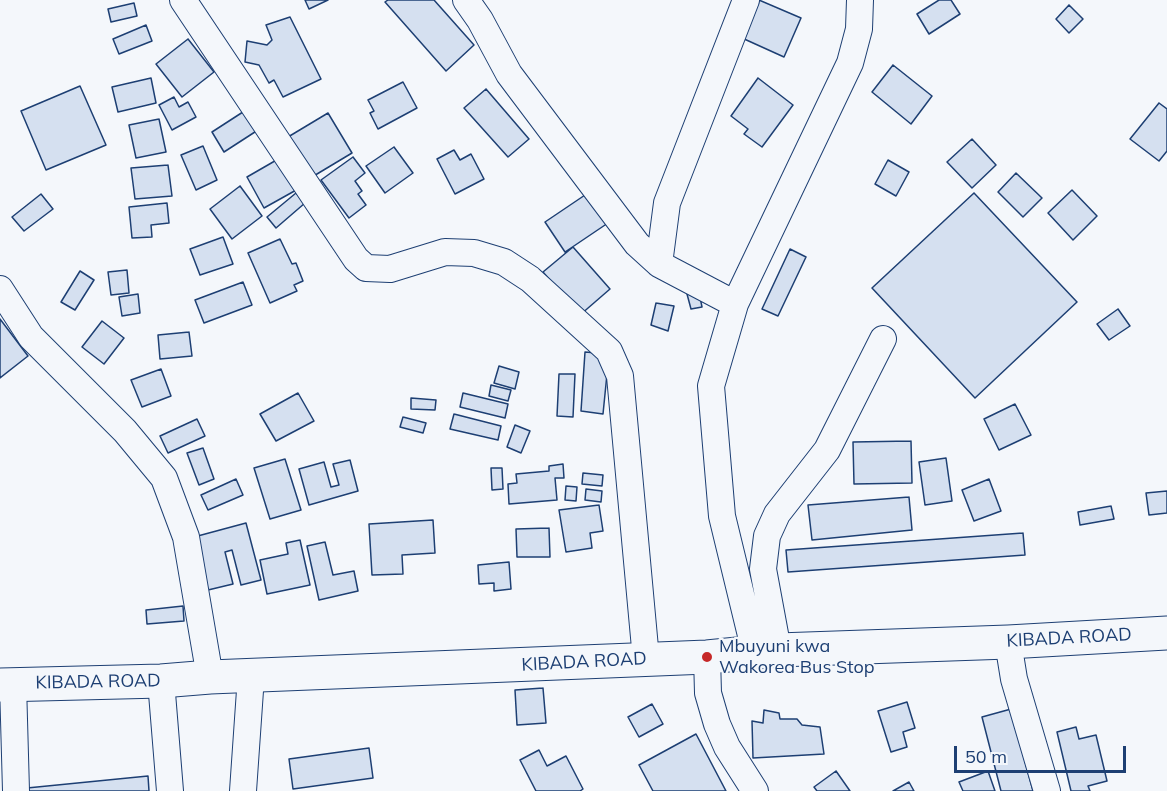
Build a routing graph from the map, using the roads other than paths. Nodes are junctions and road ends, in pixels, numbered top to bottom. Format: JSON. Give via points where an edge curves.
{"nodes":[{"id":1,"x":183,"y":0,"type":"edge"},
{"id":2,"x":466,"y":0,"type":"edge"},
{"id":3,"x":746,"y":0,"type":"edge"},
{"id":4,"x":860,"y":0,"type":"edge"},
{"id":5,"x":660,"y":264,"type":"junction"},
{"id":6,"x":0,"y":289,"type":"edge"},
{"id":7,"x":735,"y":304,"type":"junction"},
{"id":8,"x":883,"y":339,"type":"dead end"},
{"id":9,"x":1167,"y":633,"type":"edge"},
{"id":10,"x":1008,"y":642,"type":"junction"},
{"id":11,"x":767,"y":651,"type":"junction"},
{"id":12,"x":707,"y":657,"type":"junction"},
{"id":13,"x":646,"y":659,"type":"junction"},
{"id":14,"x":251,"y":676,"type":"junction"},
{"id":15,"x":210,"y":677,"type":"junction"},
{"id":16,"x":161,"y":681,"type":"junction"},
{"id":17,"x":6,"y":684,"type":"edge"},
{"id":18,"x":748,"y":788,"type":"edge"},
{"id":19,"x":16,"y":791,"type":"edge"},
{"id":20,"x":170,"y":791,"type":"edge"},
{"id":21,"x":243,"y":791,"type":"edge"},
{"id":22,"x":1047,"y":791,"type":"edge"}],
"edges":[{"from":1,"to":13,"type":"street","via":[[356,259],[366,268],[390,269],[445,252],[474,253],[504,262],[530,279],[609,351],[620,376]]},
{"from":2,"to":5,"type":"street","via":[[508,74],[637,244]]},
{"from":3,"to":5,"type":"street","via":[[667,203]]},
{"from":4,"to":7,"type":"street","via":[[860,29],[850,63]]},
{"from":5,"to":7,"type":"street"},
{"from":6,"to":15,"type":"street","via":[[31,337],[125,431],[164,478],[186,537]]},
{"from":7,"to":11,"type":"street","via":[[711,386],[722,516]]},
{"from":8,"to":11,"type":"street","via":[[827,450],[777,514],[767,536],[763,568]]},
{"from":9,"to":10,"type":"main road","name":"KIBADA ROAD"},
{"from":10,"to":11,"type":"main road","name":"KIBADA ROAD"},
{"from":10,"to":22,"type":"street","via":[[1014,679]]},
{"from":11,"to":12,"type":"main road","name":"KIBADA ROAD"},
{"from":12,"to":13,"type":"main road","name":"KIBADA ROAD"},
{"from":12,"to":18,"type":"street","via":[[708,693],[717,724]]},
{"from":13,"to":14,"type":"main road","name":"KIBADA ROAD"},
{"from":14,"to":15,"type":"main road","name":"KIBADA ROAD"},
{"from":14,"to":21,"type":"street"},
{"from":15,"to":16,"type":"main road","name":"KIBADA ROAD"},
{"from":16,"to":17,"type":"main road","name":"KIBADA ROAD"},
{"from":16,"to":20,"type":"street"},
{"from":17,"to":19,"type":"street"}]}
